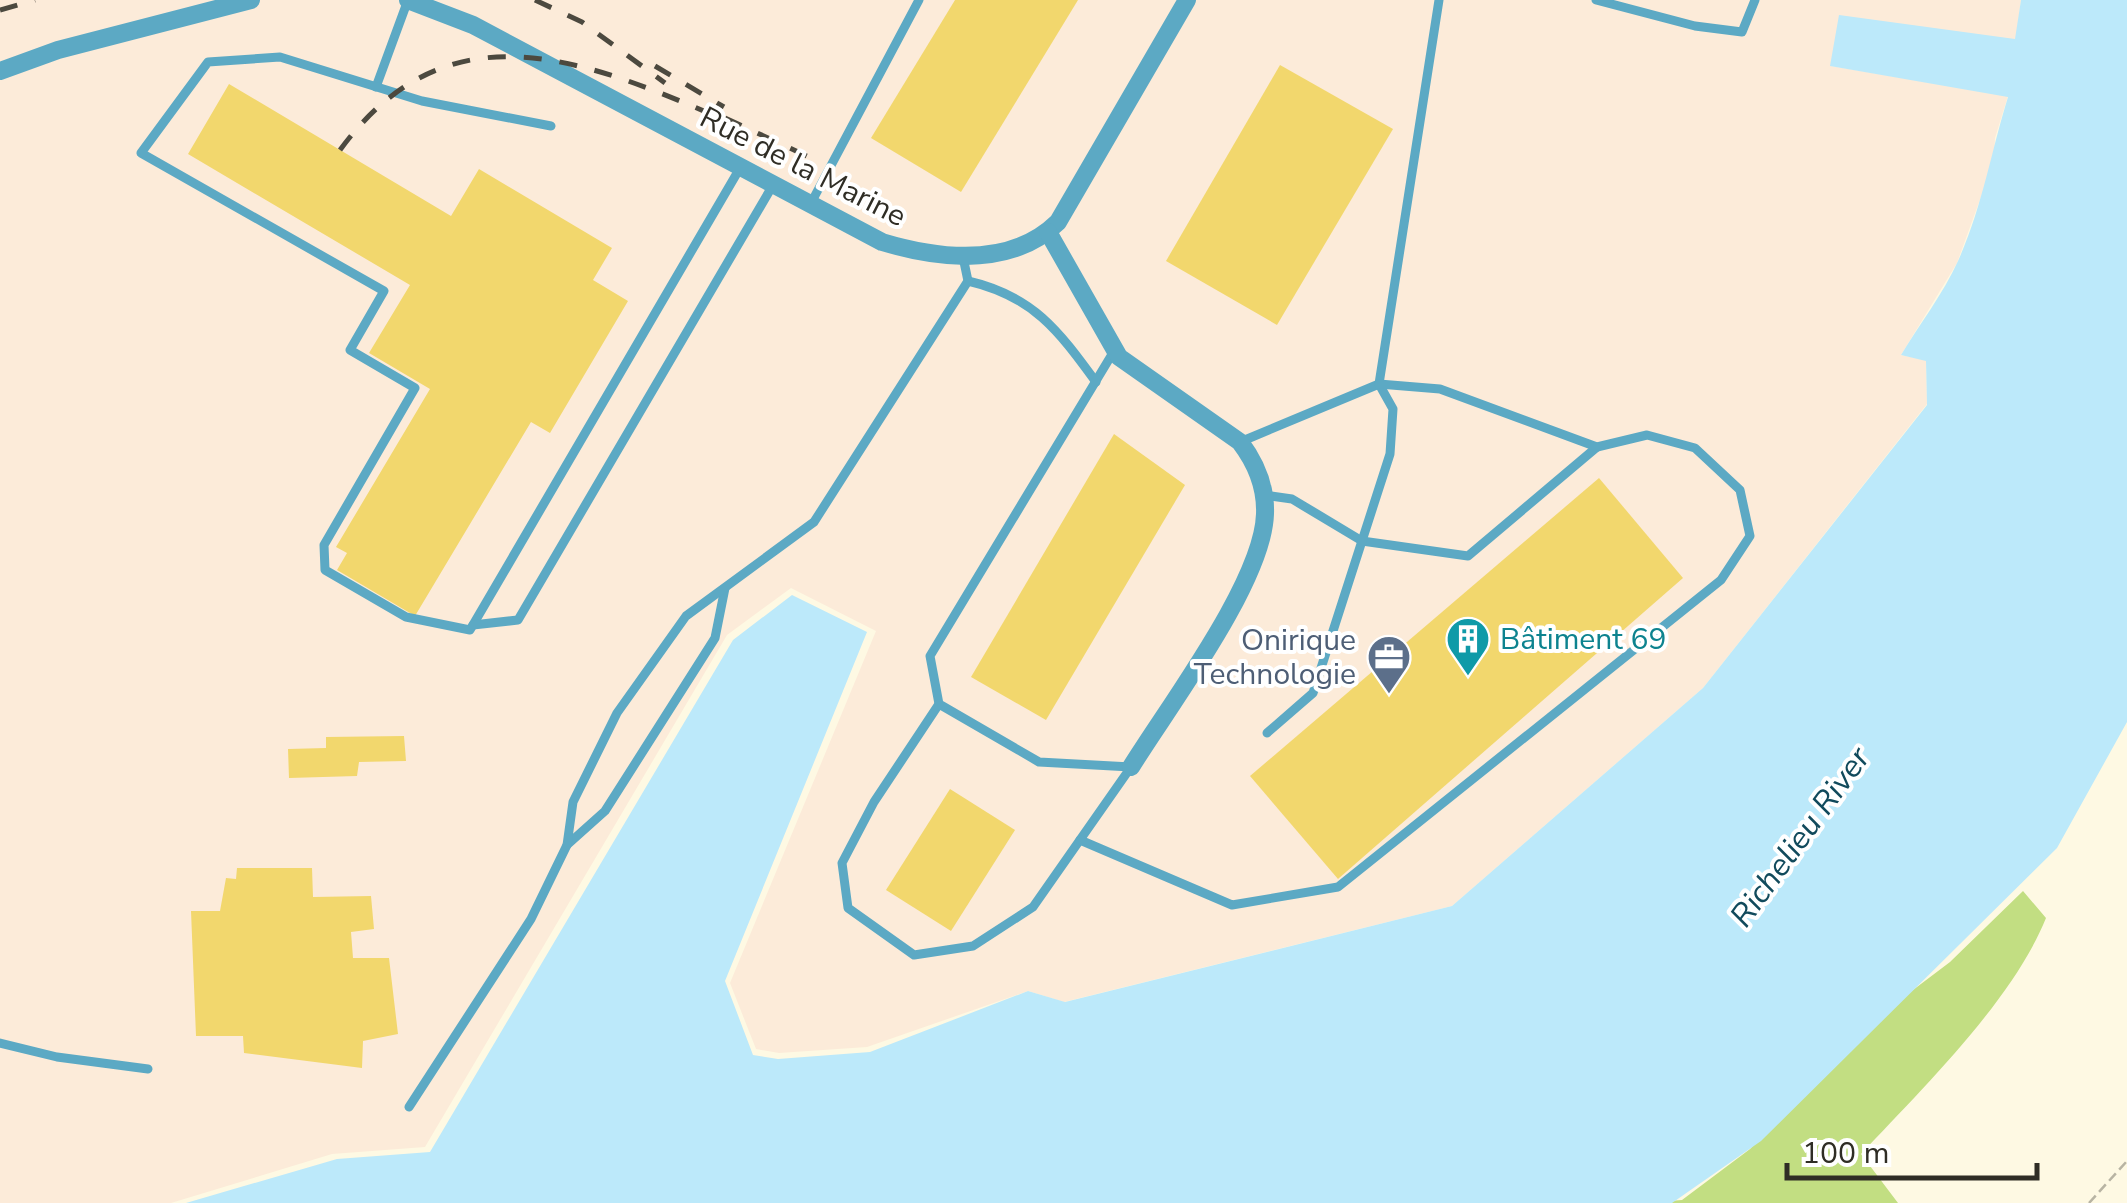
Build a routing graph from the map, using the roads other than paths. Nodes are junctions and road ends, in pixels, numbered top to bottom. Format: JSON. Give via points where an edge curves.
{"nodes":[{"id":1,"x":250,"y":0,"type":"edge"},
{"id":2,"x":408,"y":0,"type":"edge"},
{"id":3,"x":919,"y":0,"type":"edge"},
{"id":4,"x":1187,"y":0,"type":"edge"},
{"id":5,"x":1596,"y":0,"type":"edge"},
{"id":6,"x":1755,"y":0,"type":"edge"},
{"id":7,"x":1436,"y":2,"type":"edge"},
{"id":8,"x":0,"y":71,"type":"edge"},
{"id":9,"x":376,"y":87,"type":"junction"},
{"id":10,"x":551,"y":126,"type":"dead end"},
{"id":11,"x":740,"y":168,"type":"junction"},
{"id":12,"x":773,"y":185,"type":"junction"},
{"id":13,"x":810,"y":205,"type":"junction"},
{"id":14,"x":1048,"y":232,"type":"junction"},
{"id":15,"x":962,"y":257,"type":"junction"},
{"id":16,"x":968,"y":281,"type":"junction"},
{"id":17,"x":1114,"y":351,"type":"junction"},
{"id":18,"x":1096,"y":382,"type":"junction"},
{"id":19,"x":1379,"y":384,"type":"junction"},
{"id":20,"x":1240,"y":442,"type":"junction"},
{"id":21,"x":1597,"y":448,"type":"junction"},
{"id":22,"x":1264,"y":495,"type":"junction"},
{"id":23,"x":1362,"y":542,"type":"junction"},
{"id":24,"x":725,"y":587,"type":"junction"},
{"id":25,"x":474,"y":624,"type":"junction"},
{"id":26,"x":939,"y":704,"type":"junction"},
{"id":27,"x":1267,"y":733,"type":"dead end"},
{"id":28,"x":1131,"y":767,"type":"junction"},
{"id":29,"x":1080,"y":840,"type":"junction"},
{"id":30,"x":566,"y":845,"type":"junction"},
{"id":31,"x":0,"y":1043,"type":"edge"},
{"id":32,"x":148,"y":1069,"type":"dead end"},
{"id":33,"x":409,"y":1107,"type":"dead end"}],
"edges":[{"from":1,"to":8,"type":"street"},
{"from":2,"to":9,"type":"lane"},
{"from":2,"to":11,"type":"street","name":"Rue de la Marine","via":[[473,25]]},
{"from":3,"to":13,"type":"lane"},
{"from":4,"to":14,"type":"street","via":[[1068,210]]},
{"from":5,"to":6,"type":"lane","via":[[1742,32]]},
{"from":7,"to":19,"type":"lane"},
{"from":9,"to":10,"type":"lane"},
{"from":9,"to":25,"type":"lane","via":[[280,57],[208,62],[141,154],[384,291],[350,350],[415,388],[324,545],[325,570],[406,617],[470,630]]},
{"from":11,"to":12,"type":"street","name":"Rue de la Marine"},
{"from":11,"to":25,"type":"lane"},
{"from":12,"to":13,"type":"street","name":"Rue de la Marine"},
{"from":12,"to":25,"type":"lane","via":[[518,620]]},
{"from":13,"to":15,"type":"street","name":"Rue de la Marine","via":[[882,242]]},
{"from":14,"to":15,"type":"street","name":"Rue de la Marine","via":[[1002,251]]},
{"from":14,"to":17,"type":"street"},
{"from":15,"to":16,"type":"lane"},
{"from":16,"to":18,"type":"lane","via":[[1026,302]]},
{"from":16,"to":24,"type":"lane","via":[[814,522]]},
{"from":17,"to":18,"type":"lane"},
{"from":17,"to":20,"type":"street"},
{"from":18,"to":26,"type":"lane","via":[[930,656]]},
{"from":19,"to":20,"type":"lane"},
{"from":19,"to":21,"type":"lane","via":[[1440,389]]},
{"from":19,"to":23,"type":"lane","via":[[1393,409],[1390,454]]},
{"from":20,"to":22,"type":"street"},
{"from":21,"to":23,"type":"lane","via":[[1468,556]]},
{"from":21,"to":29,"type":"lane","via":[[1647,435],[1696,448],[1740,490],[1750,536],[1721,580],[1338,887],[1232,905]]},
{"from":22,"to":23,"type":"lane","via":[[1292,499]]},
{"from":22,"to":28,"type":"street","via":[[1262,536],[1244,584]]},
{"from":23,"to":27,"type":"lane","via":[[1313,693]]},
{"from":24,"to":30,"type":"lane","via":[[715,638],[605,811]]},
{"from":24,"to":30,"type":"lane","via":[[686,616],[617,713],[573,802]]},
{"from":26,"to":28,"type":"lane","via":[[1040,762]]},
{"from":26,"to":29,"type":"lane","via":[[842,864],[848,908],[914,955],[973,946],[1033,907]]},
{"from":28,"to":29,"type":"lane"},
{"from":30,"to":33,"type":"lane","via":[[531,918]]},
{"from":31,"to":32,"type":"lane"}]}
